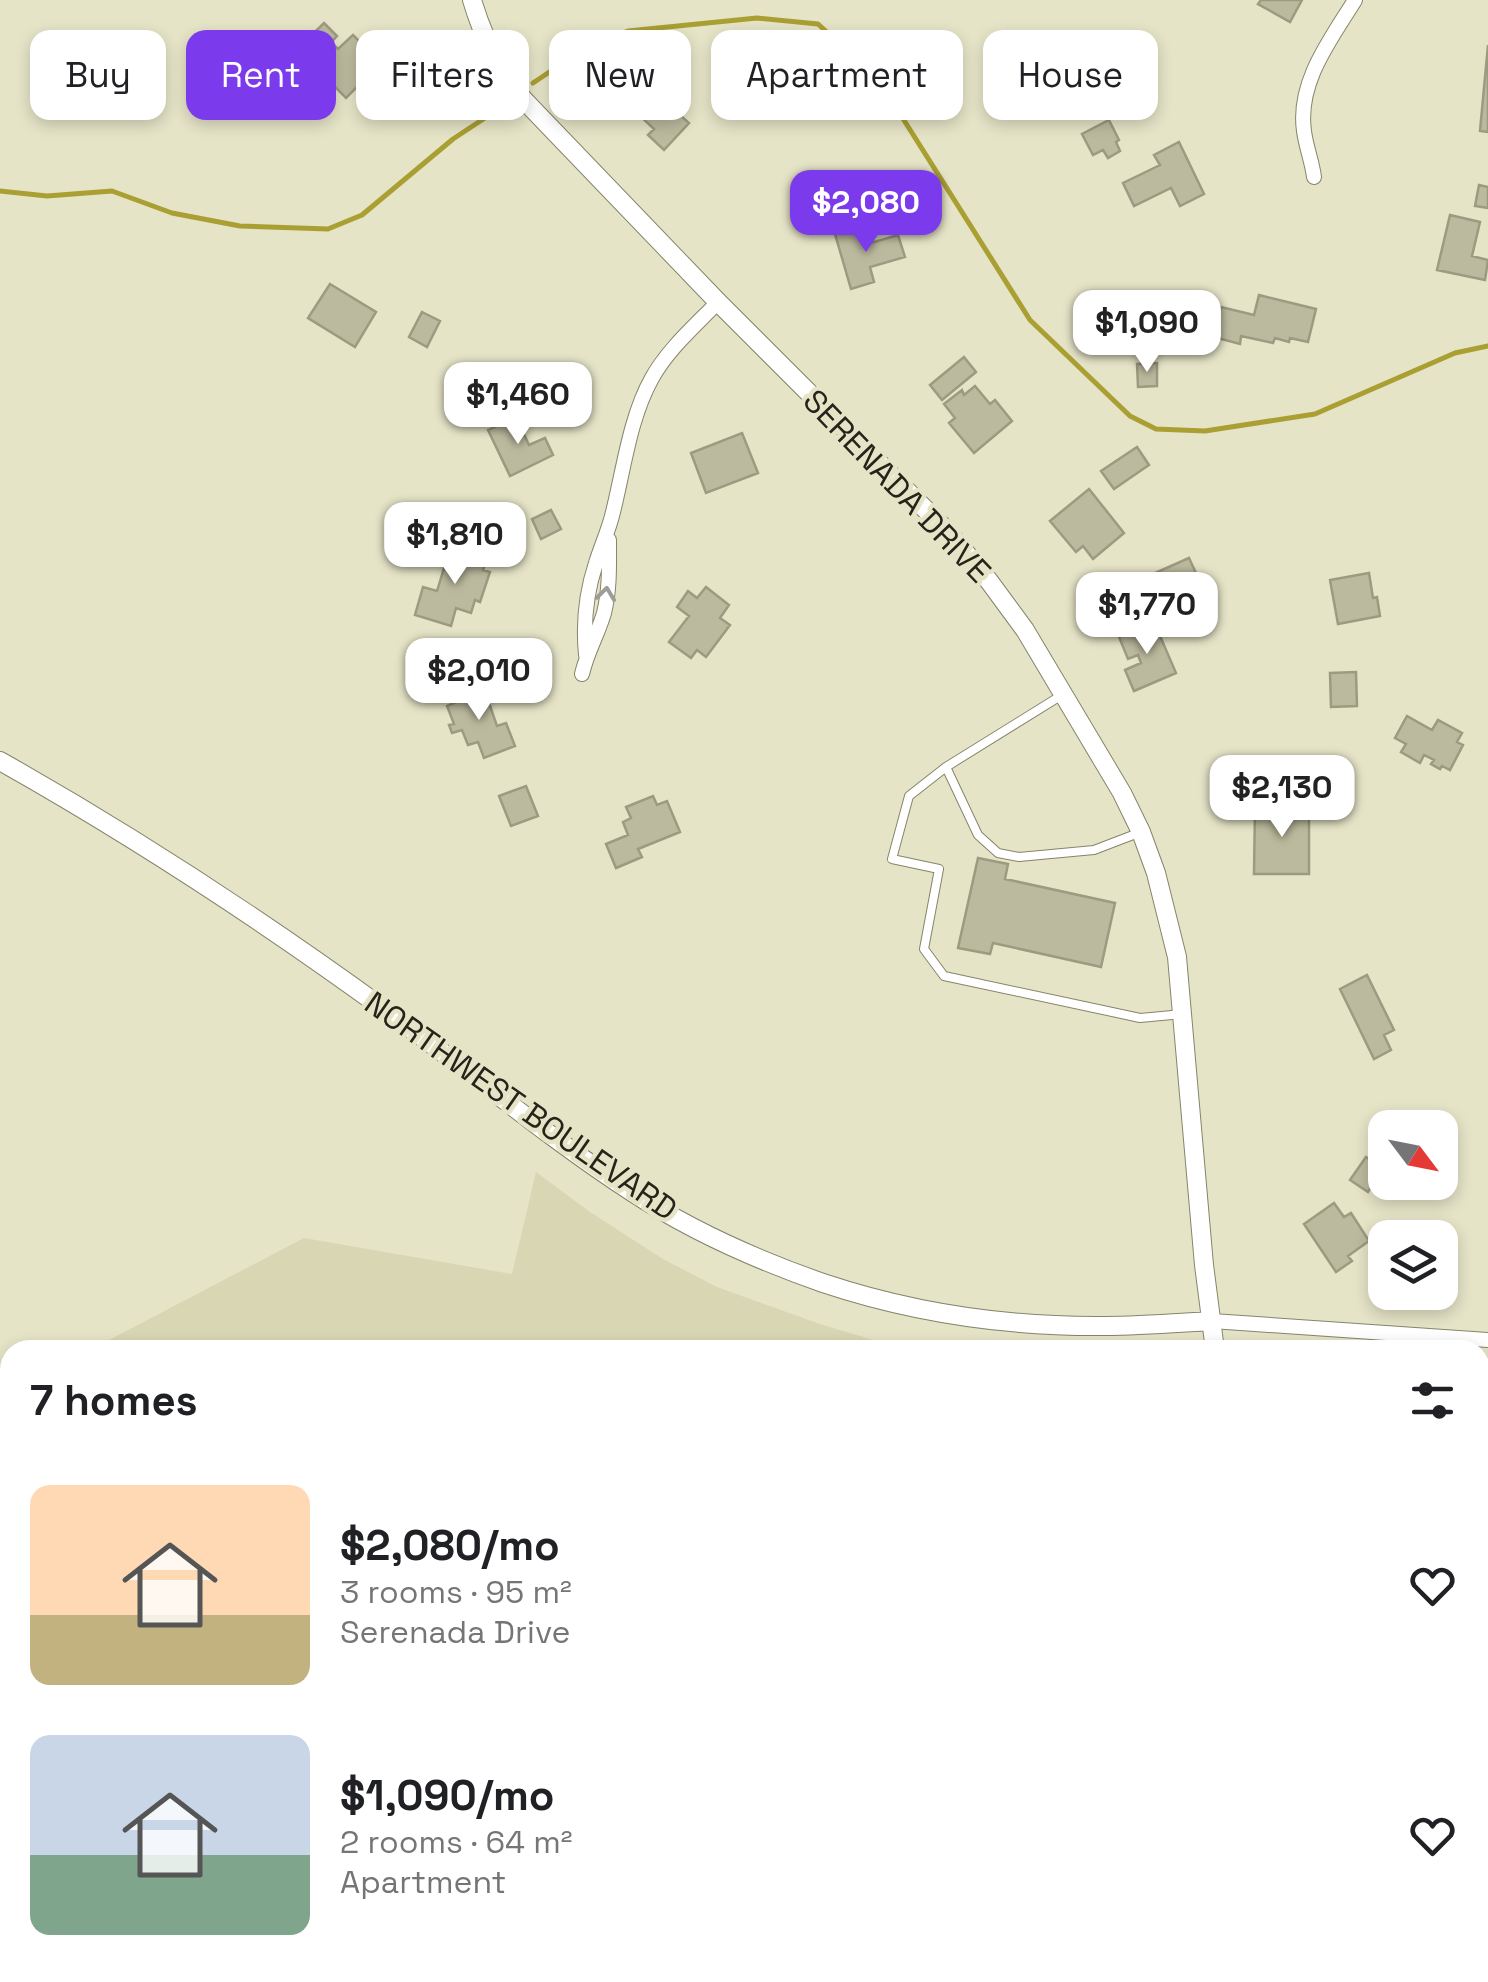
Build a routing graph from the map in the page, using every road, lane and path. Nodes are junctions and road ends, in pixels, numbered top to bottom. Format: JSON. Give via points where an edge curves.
{"nodes":[{"id":1,"x":472,"y":0,"type":"edge"},
{"id":2,"x":1355,"y":0,"type":"edge"},
{"id":3,"x":1314,"y":178,"type":"dead end"},
{"id":4,"x":718,"y":302,"type":"junction"},
{"id":5,"x":582,"y":674,"type":"dead end"},
{"id":6,"x":1064,"y":694,"type":"junction"},
{"id":7,"x":0,"y":761,"type":"edge"},
{"id":8,"x":946,"y":767,"type":"junction"},
{"id":9,"x":1141,"y":832,"type":"junction"},
{"id":10,"x":1183,"y":1014,"type":"junction"},
{"id":11,"x":1212,"y":1321,"type":"junction"},
{"id":12,"x":1214,"y":1340,"type":"edge"},
{"id":13,"x":1488,"y":1340,"type":"edge"}],
"edges":[{"from":1,"to":4,"type":"street","name":"SERENADA DRIVE","via":[[508,80]]},
{"from":2,"to":3,"type":"street","via":[[1306,96],[1304,130]]},
{"from":4,"to":5,"type":"street","via":[[651,380],[634,420],[609,529],[608,594]]},
{"from":4,"to":6,"type":"street","name":"SERENADA DRIVE","via":[[950,534],[1025,630]]},
{"from":6,"to":8,"type":"lane"},
{"from":6,"to":9,"type":"street","name":"SERENADA DRIVE"},
{"from":7,"to":11,"type":"street","name":"NORTHWEST BOULEVARD","via":[[269,927],[634,1194],[750,1255],[877,1298],[995,1321]]},
{"from":8,"to":9,"type":"lane","via":[[978,835],[998,853],[1094,850]]},
{"from":8,"to":10,"type":"lane","via":[[908,796],[892,858],[938,868],[924,949],[944,976],[1140,1018]]},
{"from":9,"to":10,"type":"street","name":"SERENADA DRIVE","via":[[1168,914]]},
{"from":10,"to":11,"type":"street","name":"SERENADA DRIVE"},
{"from":11,"to":12,"type":"street","name":"SERENADA DRIVE"},
{"from":11,"to":13,"type":"street"}]}
